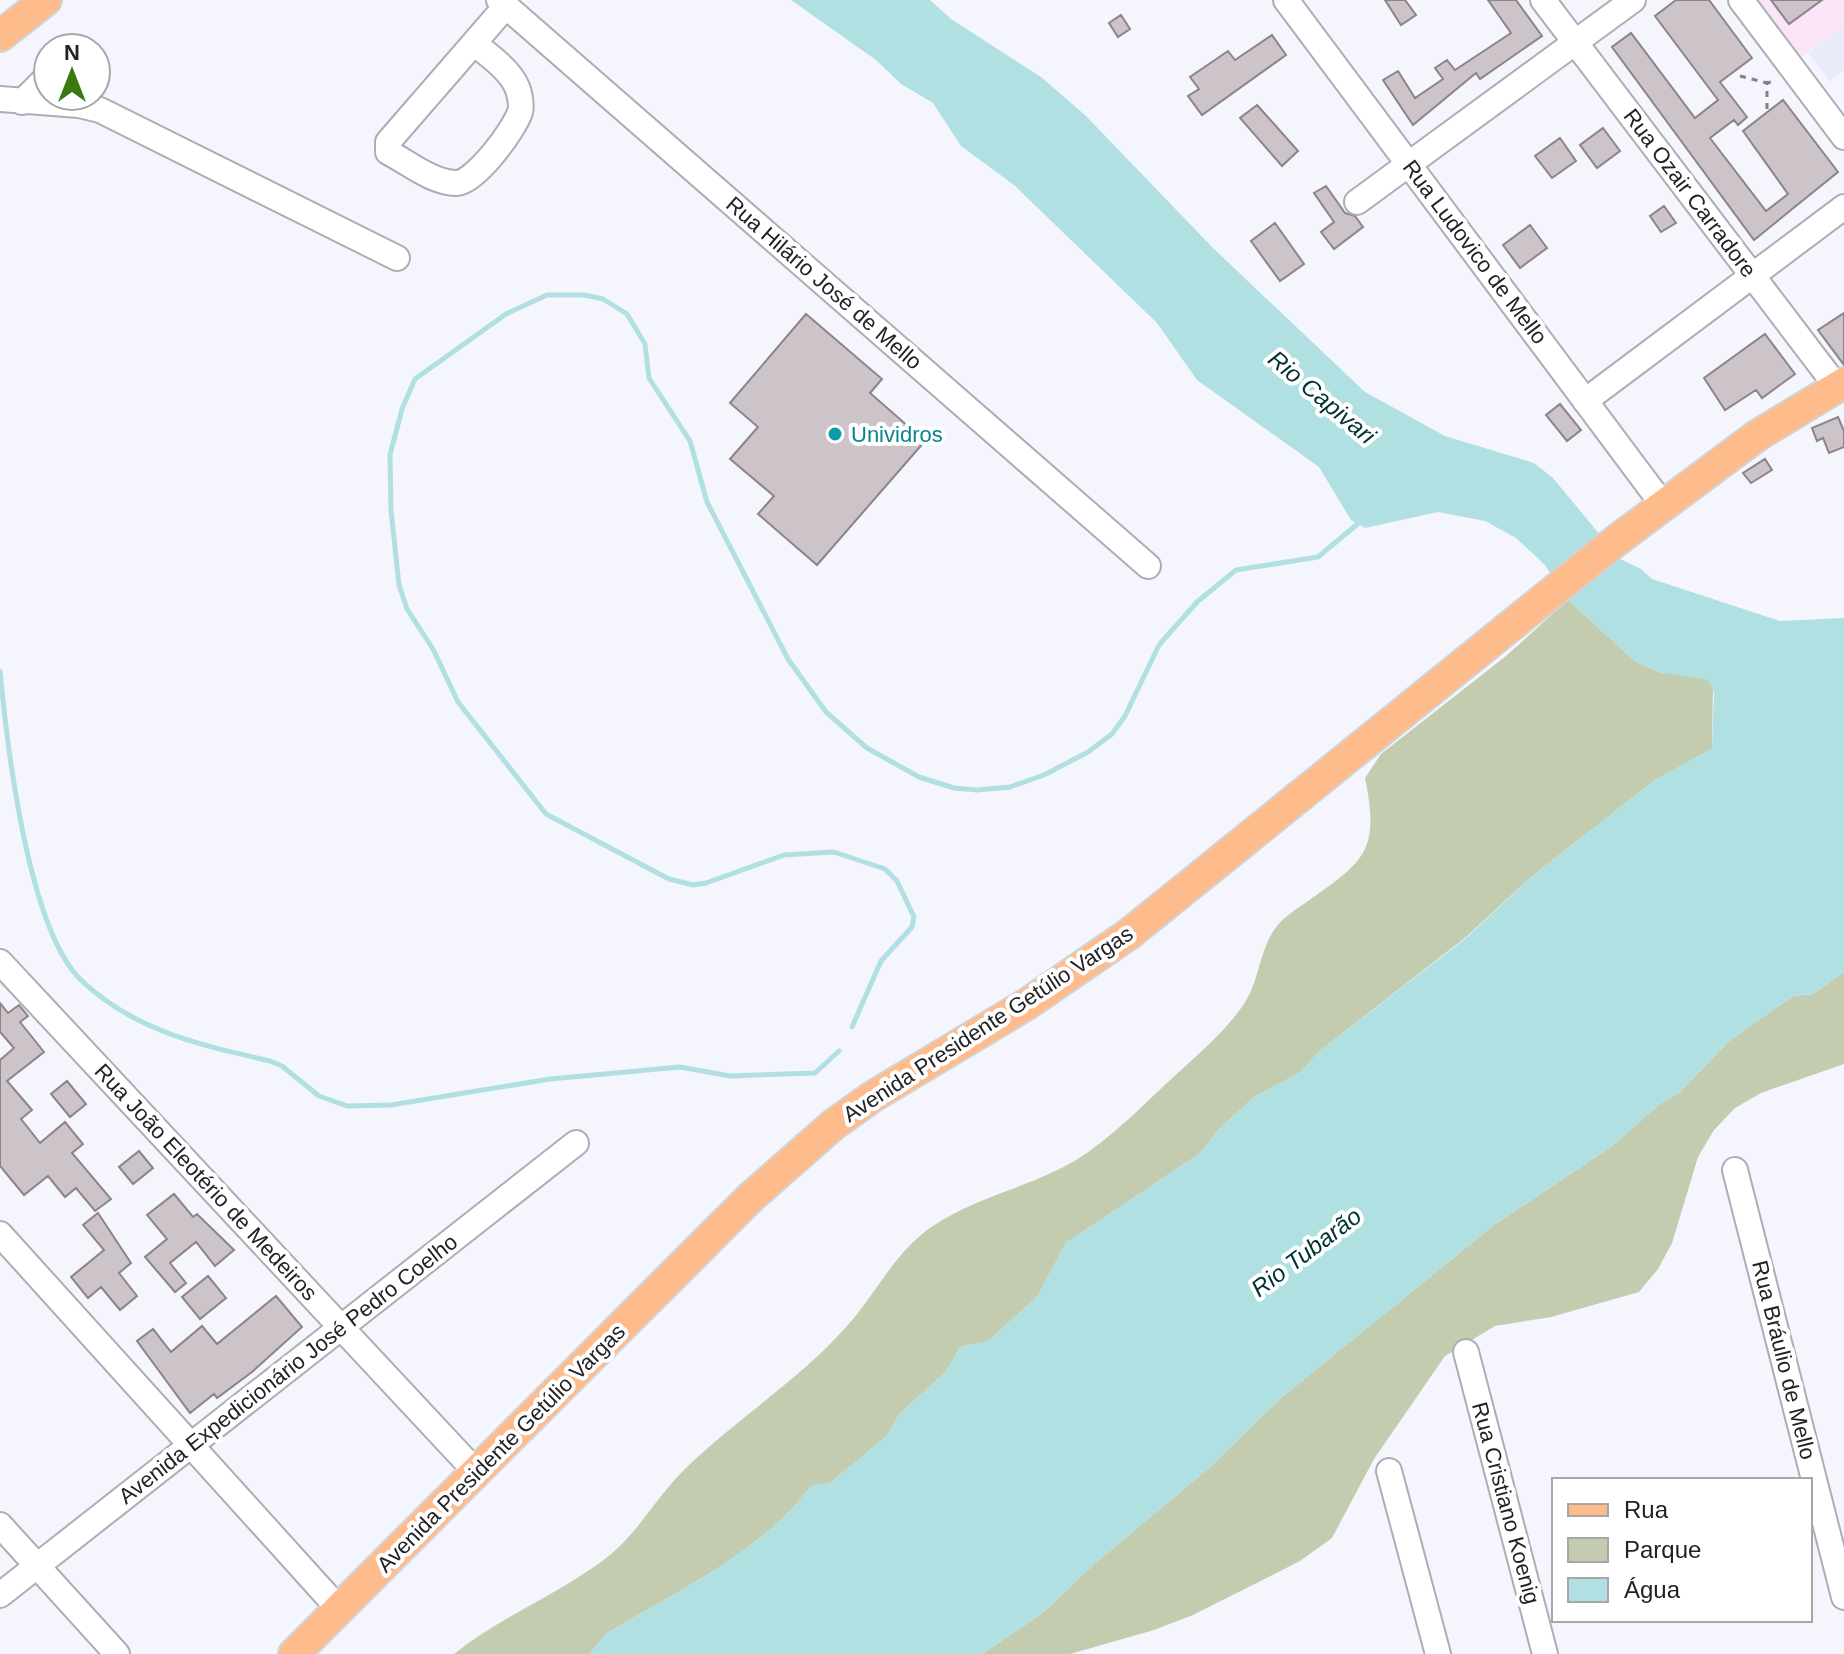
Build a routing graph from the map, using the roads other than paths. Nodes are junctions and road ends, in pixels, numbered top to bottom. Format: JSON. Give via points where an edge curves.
{"nodes":[{"id":1,"x":46,"y":0,"type":"edge"},
{"id":2,"x":1286,"y":0,"type":"edge"},
{"id":3,"x":1543,"y":0,"type":"edge"},
{"id":4,"x":1633,"y":0,"type":"edge"},
{"id":5,"x":1741,"y":0,"type":"edge"},
{"id":6,"x":502,"y":3,"type":"edge"},
{"id":7,"x":0,"y":36,"type":"edge"},
{"id":8,"x":1575,"y":42,"type":"junction"},
{"id":9,"x":474,"y":43,"type":"junction"},
{"id":10,"x":32,"y":86,"type":"edge"},
{"id":11,"x":11,"y":100,"type":"edge"},
{"id":12,"x":1844,"y":137,"type":"edge"},
{"id":13,"x":1409,"y":164,"type":"junction"},
{"id":14,"x":1357,"y":202,"type":"dead end"},
{"id":15,"x":1844,"y":207,"type":"edge"},
{"id":16,"x":397,"y":258,"type":"dead end"},
{"id":17,"x":1752,"y":276,"type":"junction"},
{"id":18,"x":1840,"y":385,"type":"edge"},
{"id":19,"x":1585,"y":401,"type":"junction"},
{"id":20,"x":1663,"y":505,"type":"junction"},
{"id":21,"x":1148,"y":566,"type":"dead end"},
{"id":22,"x":0,"y":962,"type":"edge"},
{"id":23,"x":576,"y":1143,"type":"dead end"},
{"id":24,"x":1735,"y":1170,"type":"dead end"},
{"id":25,"x":0,"y":1234,"type":"edge"},
{"id":26,"x":342,"y":1328,"type":"junction"},
{"id":27,"x":1466,"y":1352,"type":"dead end"},
{"id":28,"x":190,"y":1447,"type":"junction"},
{"id":29,"x":1389,"y":1471,"type":"dead end"},
{"id":30,"x":477,"y":1473,"type":"junction"},
{"id":31,"x":0,"y":1525,"type":"edge"},
{"id":32,"x":37,"y":1566,"type":"junction"},
{"id":33,"x":0,"y":1595,"type":"edge"},
{"id":34,"x":1844,"y":1597,"type":"edge"},
{"id":35,"x":339,"y":1609,"type":"junction"},
{"id":36,"x":117,"y":1654,"type":"edge"},
{"id":37,"x":294,"y":1654,"type":"edge"},
{"id":38,"x":1438,"y":1654,"type":"edge"},
{"id":39,"x":1545,"y":1654,"type":"edge"}],
"edges":[{"from":1,"to":7,"type":"main road"},
{"from":2,"to":13,"type":"street","name":"Rua Ludovico de Mello"},
{"from":3,"to":8,"type":"street","name":"Rua Ozair Carradore"},
{"from":4,"to":8,"type":"street"},
{"from":5,"to":12,"type":"street"},
{"from":6,"to":9,"type":"street"},
{"from":6,"to":21,"type":"street","name":"Rua Hilário José de Mello"},
{"from":8,"to":13,"type":"street"},
{"from":8,"to":17,"type":"street","name":"Rua Ozair Carradore"},
{"from":9,"to":9,"type":"street","via":[[506,71],[518,90],[521,110],[470,180],[439,180],[388,152],[387,146]]},
{"from":10,"to":11,"type":"street"},
{"from":11,"to":16,"type":"street","via":[[100,110]]},
{"from":13,"to":14,"type":"street"},
{"from":13,"to":19,"type":"street","name":"Rua Ludovico de Mello"},
{"from":15,"to":17,"type":"street"},
{"from":17,"to":18,"type":"street","name":"Rua Ozair Carradore"},
{"from":17,"to":19,"type":"street"},
{"from":18,"to":20,"type":"main road","name":"Avenida Presidente Getúlio Vargas","via":[[1767,428]]},
{"from":19,"to":20,"type":"street","name":"Rua Ludovico de Mello"},
{"from":20,"to":30,"type":"main road","name":"Avenida Presidente Getúlio Vargas","via":[[1129,934],[833,1125],[750,1198]]},
{"from":22,"to":26,"type":"street","name":"Rua João Eleotério de Medeiros"},
{"from":23,"to":26,"type":"street","name":"Avenida Expedicionário José Pedro Coelho"},
{"from":24,"to":34,"type":"street","name":"Rua Bráulio de Mello"},
{"from":25,"to":28,"type":"street"},
{"from":26,"to":28,"type":"street","name":"Avenida Expedicionário José Pedro Coelho"},
{"from":26,"to":30,"type":"street","name":"Rua João Eleotério de Medeiros"},
{"from":27,"to":39,"type":"street","name":"Rua Cristiano Koenig"},
{"from":28,"to":32,"type":"street","name":"Avenida Expedicionário José Pedro Coelho"},
{"from":28,"to":35,"type":"street"},
{"from":29,"to":38,"type":"street"},
{"from":30,"to":35,"type":"main road","name":"Avenida Presidente Getúlio Vargas"},
{"from":31,"to":32,"type":"street"},
{"from":32,"to":33,"type":"street","name":"Avenida Expedicionário José Pedro Coelho"},
{"from":32,"to":36,"type":"street"},
{"from":35,"to":37,"type":"main road","name":"Avenida Presidente Getúlio Vargas"}]}
